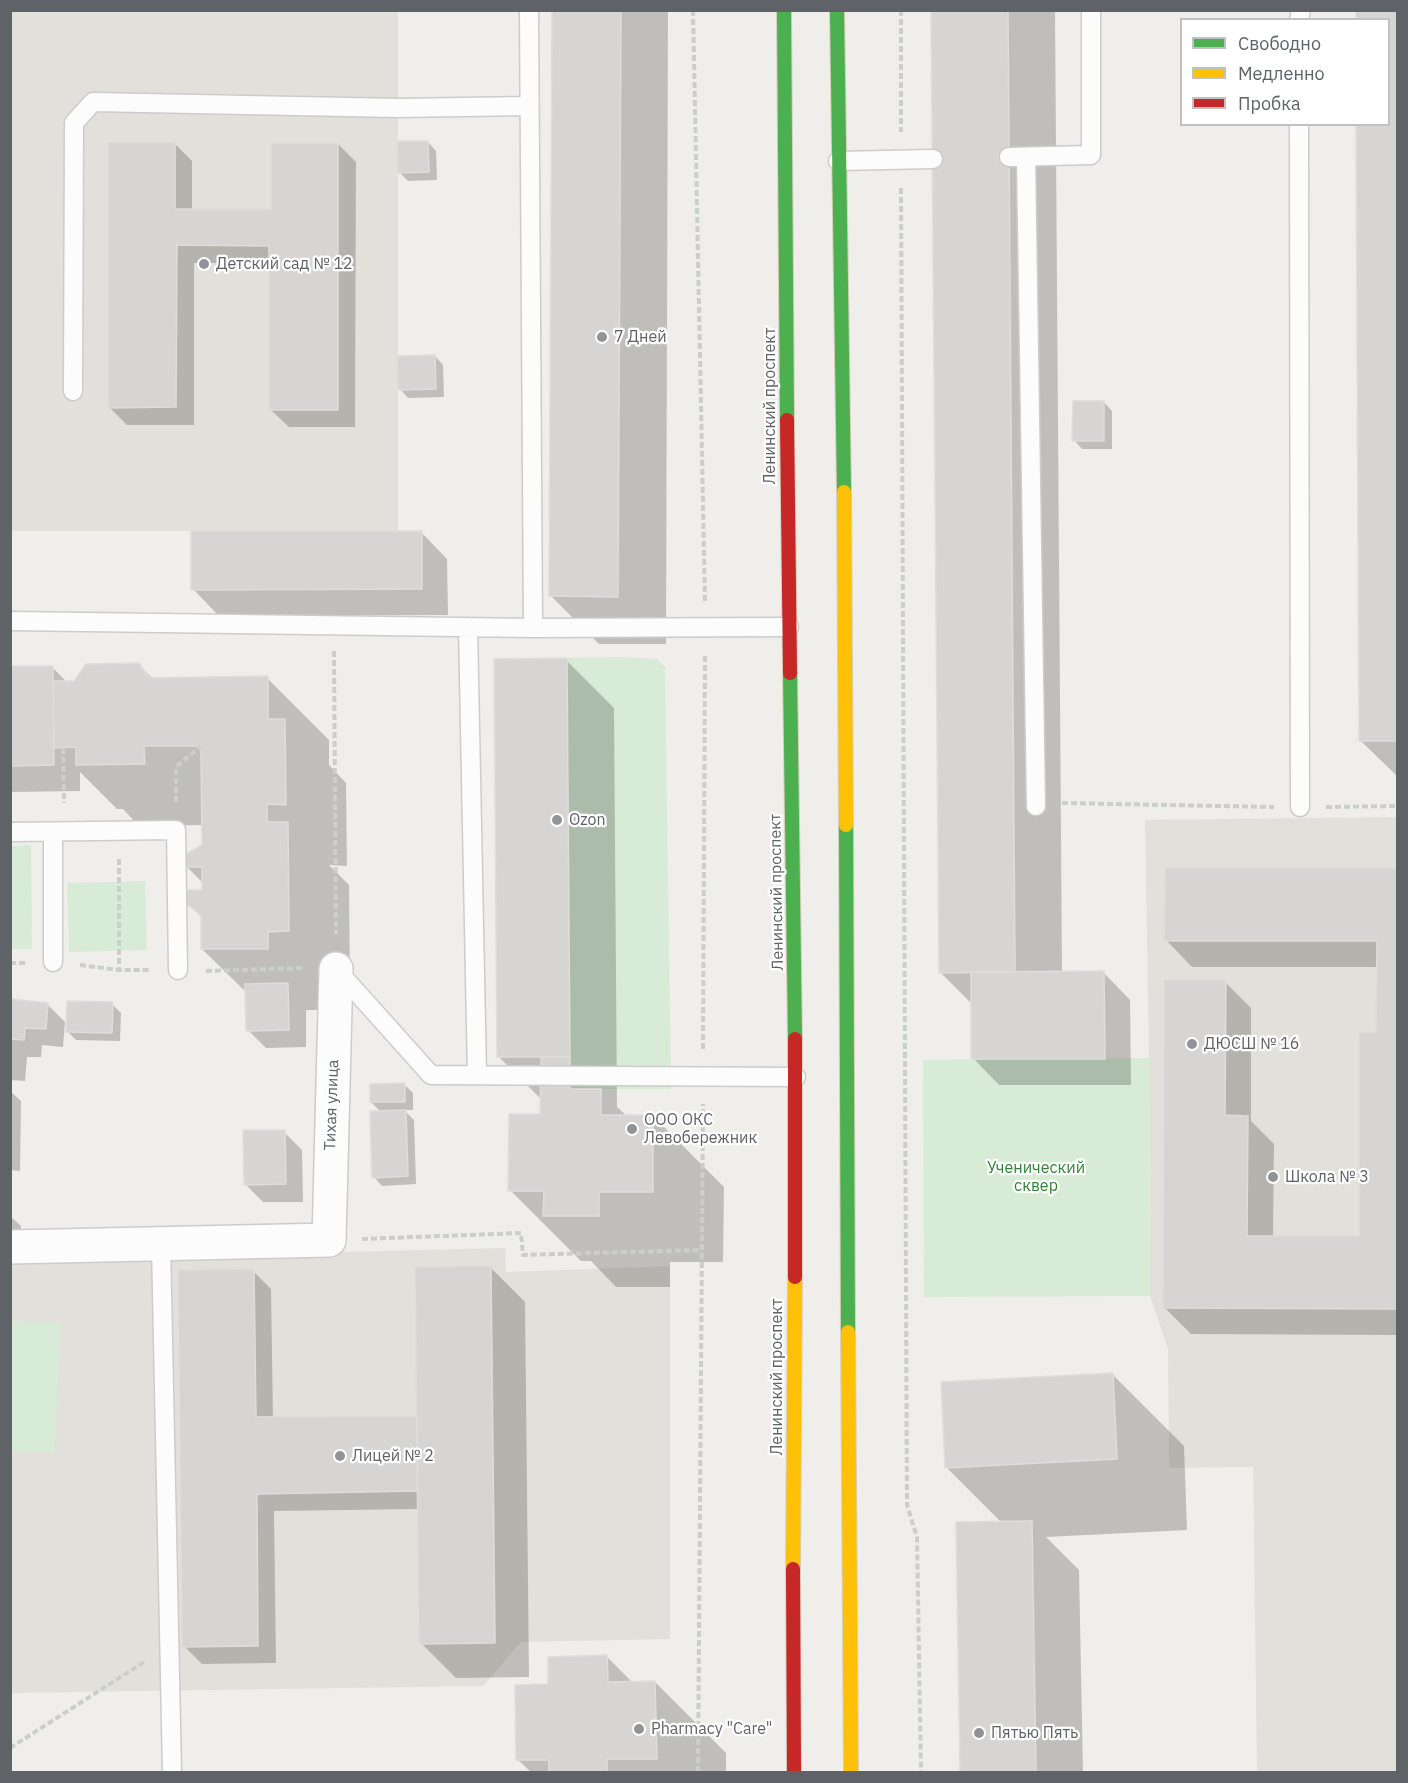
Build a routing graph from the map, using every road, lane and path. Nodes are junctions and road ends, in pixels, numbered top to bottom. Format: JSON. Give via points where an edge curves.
{"nodes":[{"id":1,"x":529,"y":10,"type":"edge"},
{"id":2,"x":693,"y":10,"type":"edge"},
{"id":3,"x":784,"y":10,"type":"edge"},
{"id":4,"x":837,"y":10,"type":"edge"},
{"id":5,"x":901,"y":10,"type":"edge"},
{"id":6,"x":1091,"y":10,"type":"edge"},
{"id":7,"x":529,"y":106,"type":"junction"},
{"id":8,"x":1299,"y":126,"type":"edge"},
{"id":9,"x":933,"y":159,"type":"dead end"},
{"id":10,"x":901,"y":160,"type":"junction"},
{"id":11,"x":838,"y":161,"type":"junction"},
{"id":12,"x":73,"y":391,"type":"dead end"},
{"id":13,"x":10,"y":621,"type":"edge"},
{"id":14,"x":333,"y":625,"type":"junction"},
{"id":15,"x":468,"y":627,"type":"junction"},
{"id":16,"x":789,"y":627,"type":"junction"},
{"id":17,"x":533,"y":628,"type":"junction"},
{"id":18,"x":705,"y":628,"type":"junction"},
{"id":19,"x":201,"y":746,"type":"dead end"},
{"id":20,"x":63,"y":748,"type":"dead end"},
{"id":21,"x":1059,"y":803,"type":"dead end"},
{"id":22,"x":1036,"y":806,"type":"dead end"},
{"id":23,"x":1398,"y":806,"type":"edge"},
{"id":24,"x":1300,"y":807,"type":"junction"},
{"id":25,"x":176,"y":830,"type":"junction"},
{"id":26,"x":59,"y":831,"type":"junction"},
{"id":27,"x":119,"y":831,"type":"junction"},
{"id":28,"x":10,"y":832,"type":"edge"},
{"id":29,"x":53,"y":962,"type":"dead end"},
{"id":30,"x":336,"y":969,"type":"junction"},
{"id":31,"x":119,"y":970,"type":"dead end"},
{"id":32,"x":178,"y":970,"type":"dead end"},
{"id":33,"x":477,"y":1075,"type":"junction"},
{"id":34,"x":703,"y":1077,"type":"junction"},
{"id":35,"x":796,"y":1077,"type":"junction"},
{"id":36,"x":329,"y":1240,"type":"junction"},
{"id":37,"x":161,"y":1244,"type":"junction"},
{"id":38,"x":10,"y":1247,"type":"edge"},
{"id":39,"x":702,"y":1250,"type":"junction"},
{"id":40,"x":169,"y":1645,"type":"junction"},
{"id":41,"x":10,"y":1748,"type":"edge"},
{"id":42,"x":172,"y":1773,"type":"edge"},
{"id":43,"x":698,"y":1773,"type":"edge"},
{"id":44,"x":794,"y":1773,"type":"edge"},
{"id":45,"x":851,"y":1773,"type":"edge"},
{"id":46,"x":921,"y":1773,"type":"edge"}],
"edges":[{"from":1,"to":7,"type":"lane"},
{"from":2,"to":18,"type":"path"},
{"from":3,"to":16,"type":"main road","name":"Ленинский проспект"},
{"from":4,"to":11,"type":"main road"},
{"from":5,"to":10,"type":"path"},
{"from":6,"to":22,"type":"lane","via":[[1091,155],[1018,157]]},
{"from":7,"to":12,"type":"lane","via":[[398,108],[93,102],[74,123]]},
{"from":7,"to":17,"type":"lane"},
{"from":8,"to":24,"type":"lane"},
{"from":9,"to":10,"type":"lane"},
{"from":10,"to":11,"type":"lane"},
{"from":10,"to":46,"type":"path","via":[[907,1505],[917,1537]]},
{"from":11,"to":45,"type":"main road","via":[[846,624]]},
{"from":13,"to":14,"type":"lane"},
{"from":14,"to":15,"type":"lane"},
{"from":14,"to":30,"type":"path"},
{"from":15,"to":17,"type":"lane"},
{"from":15,"to":33,"type":"lane"},
{"from":16,"to":18,"type":"lane"},
{"from":16,"to":35,"type":"main road","name":"Ленинский проспект"},
{"from":17,"to":18,"type":"lane"},
{"from":18,"to":34,"type":"path"},
{"from":19,"to":25,"type":"path","via":[[176,767]]},
{"from":20,"to":26,"type":"path"},
{"from":21,"to":24,"type":"path"},
{"from":23,"to":24,"type":"path"},
{"from":25,"to":27,"type":"lane"},
{"from":25,"to":32,"type":"lane"},
{"from":26,"to":27,"type":"lane"},
{"from":26,"to":28,"type":"lane"},
{"from":26,"to":29,"type":"lane"},
{"from":27,"to":31,"type":"path"},
{"from":30,"to":33,"type":"lane","via":[[431,1075]]},
{"from":30,"to":36,"type":"street","name":"Тихая улица"},
{"from":33,"to":34,"type":"lane"},
{"from":34,"to":35,"type":"lane"},
{"from":34,"to":39,"type":"path"},
{"from":35,"to":44,"type":"main road","name":"Ленинский проспект"},
{"from":36,"to":37,"type":"street"},
{"from":36,"to":39,"type":"path","via":[[521,1233],[522,1255]]},
{"from":37,"to":38,"type":"street"},
{"from":37,"to":40,"type":"lane"},
{"from":39,"to":43,"type":"path"},
{"from":40,"to":41,"type":"path"},
{"from":40,"to":42,"type":"lane"}]}
